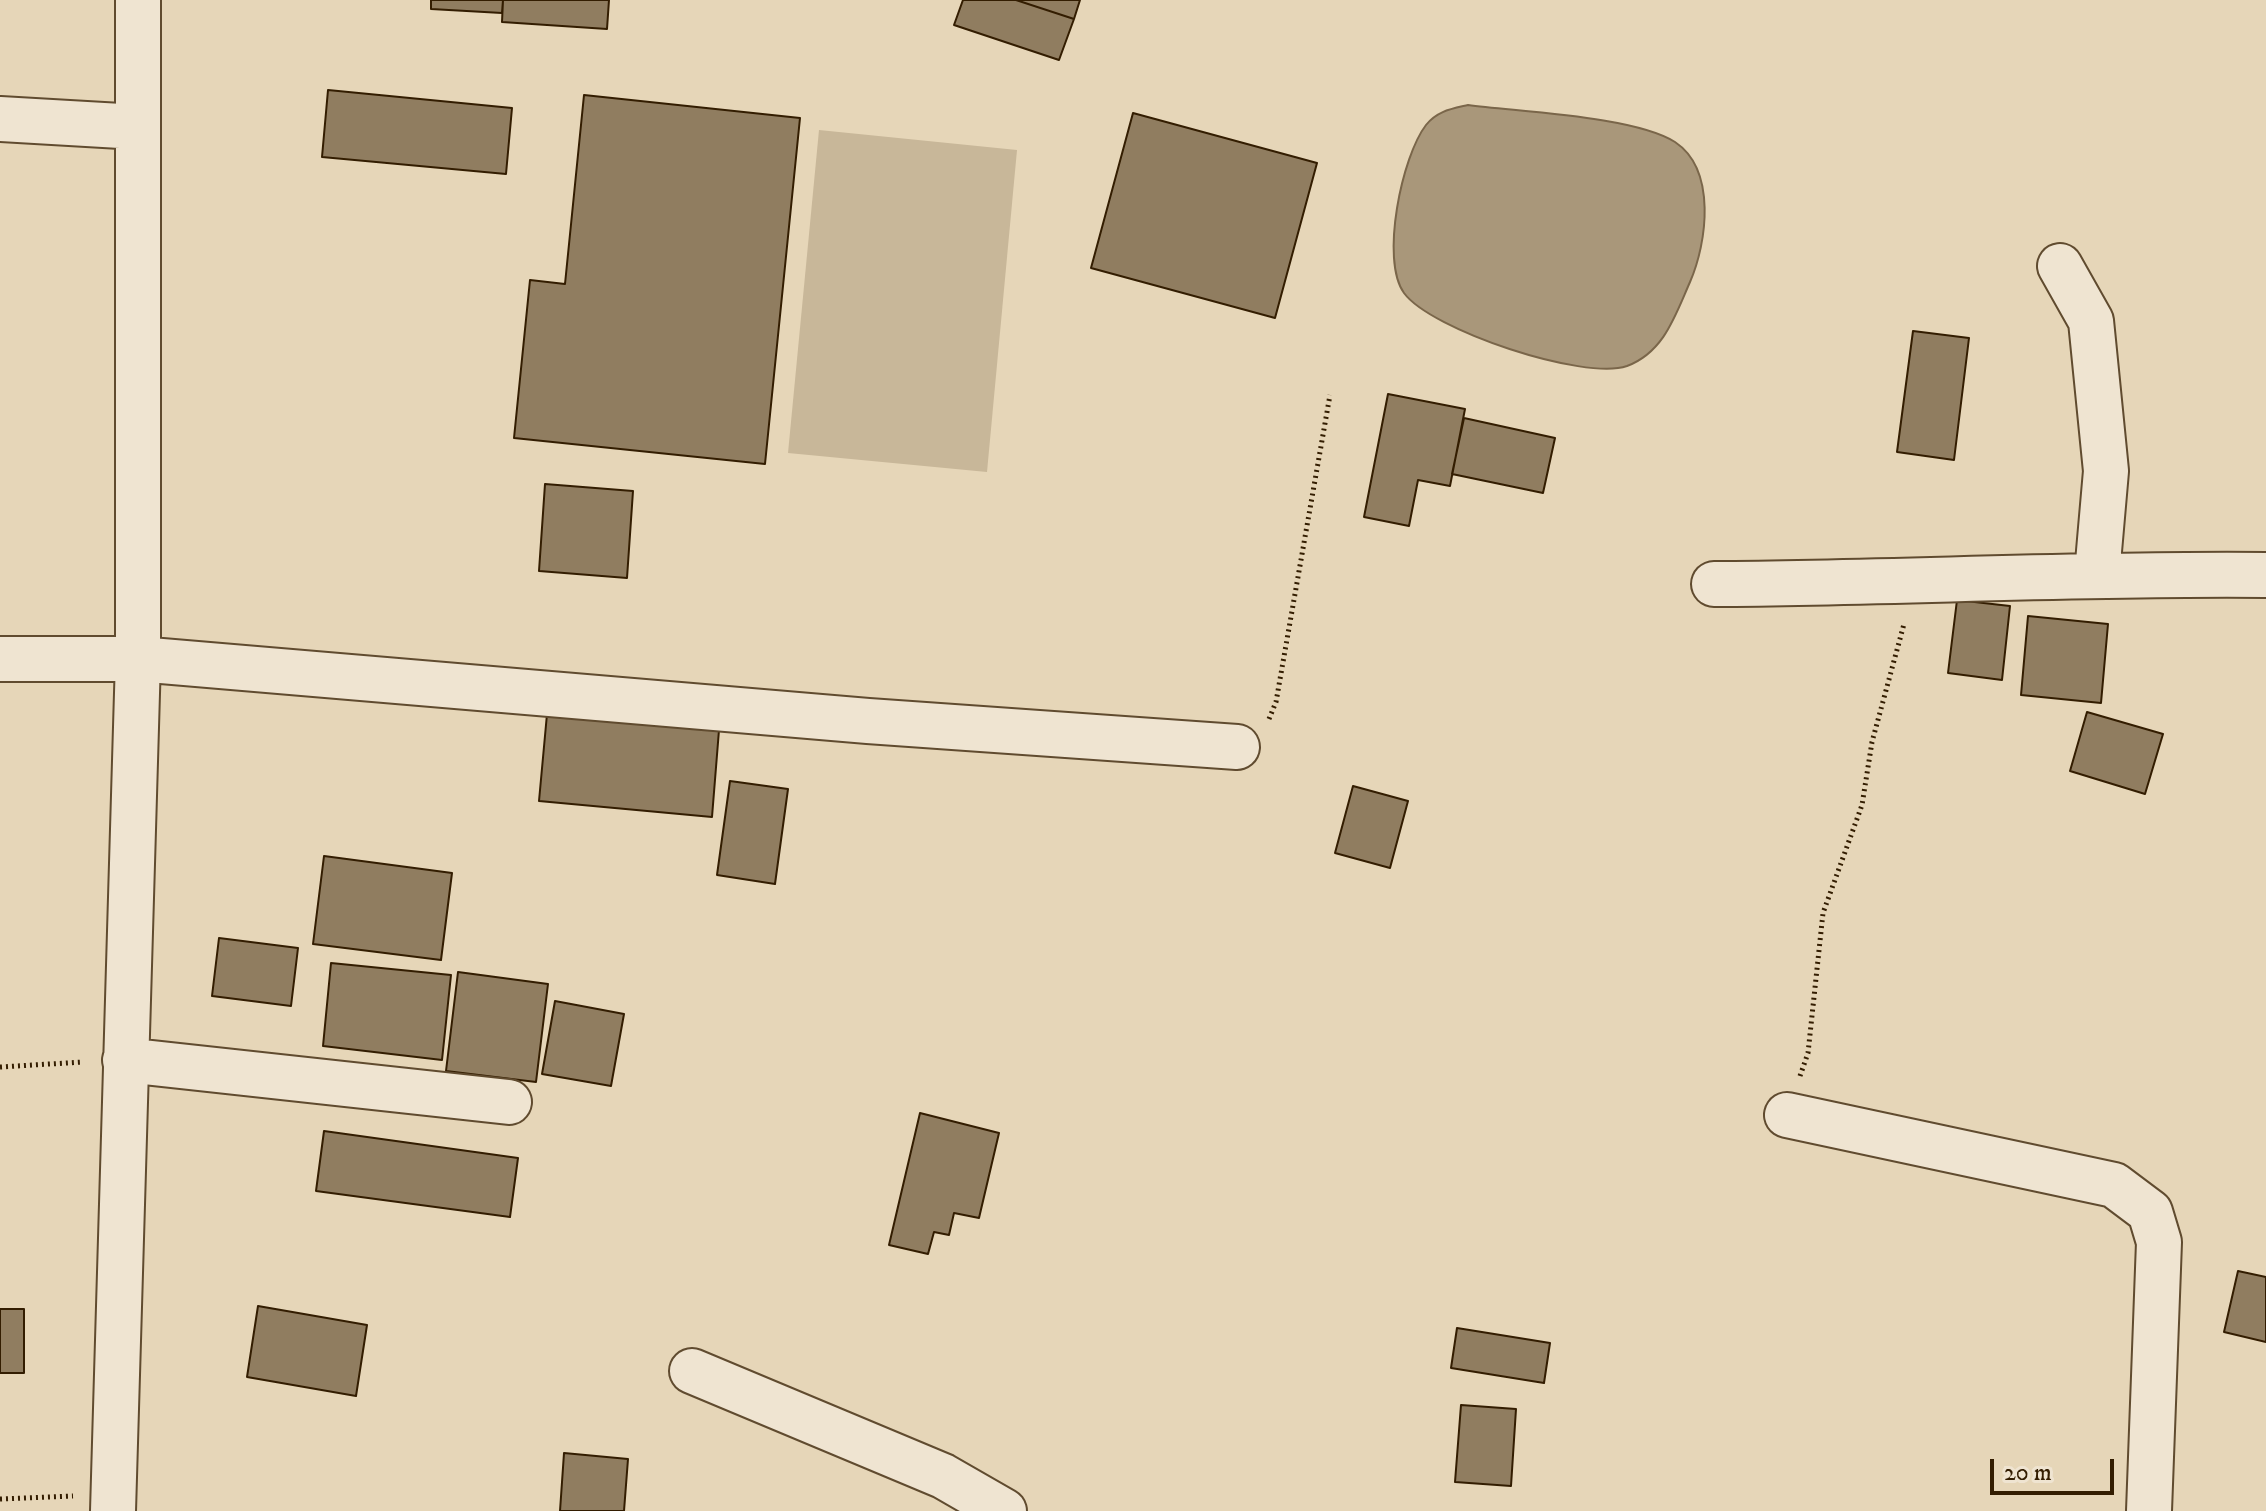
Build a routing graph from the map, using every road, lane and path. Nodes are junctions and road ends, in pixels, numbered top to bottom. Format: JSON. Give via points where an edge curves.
{"nodes":[{"id":1,"x":138,"y":0,"type":"edge"},
{"id":2,"x":0,"y":119,"type":"edge"},
{"id":3,"x":138,"y":127,"type":"junction"},
{"id":4,"x":2060,"y":266,"type":"dead end"},
{"id":5,"x":1330,"y":395,"type":"dead end"},
{"id":6,"x":2097,"y":574,"type":"junction"},
{"id":7,"x":2266,"y":575,"type":"edge"},
{"id":8,"x":1914,"y":583,"type":"junction"},
{"id":9,"x":1714,"y":584,"type":"dead end"},
{"id":10,"x":0,"y":659,"type":"edge"},
{"id":11,"x":138,"y":659,"type":"junction"},
{"id":12,"x":1237,"y":747,"type":"joint"},
{"id":13,"x":125,"y":1060,"type":"junction"},
{"id":14,"x":0,"y":1067,"type":"edge"},
{"id":15,"x":509,"y":1102,"type":"dead end"},
{"id":16,"x":1787,"y":1115,"type":"joint"},
{"id":17,"x":692,"y":1371,"type":"dead end"},
{"id":18,"x":0,"y":1499,"type":"edge"},
{"id":19,"x":113,"y":1503,"type":"edge"},
{"id":20,"x":1004,"y":1511,"type":"edge"},
{"id":21,"x":2149,"y":1511,"type":"edge"}],
"edges":[{"from":1,"to":3,"type":"street"},
{"from":2,"to":3,"type":"street"},
{"from":3,"to":11,"type":"street"},
{"from":4,"to":6,"type":"street","via":[[2091,321],[2106,471]]},
{"from":5,"to":12,"type":"path","via":[[1276,702],[1263,733]]},
{"from":6,"to":7,"type":"street"},
{"from":6,"to":8,"type":"street"},
{"from":8,"to":9,"type":"street"},
{"from":8,"to":16,"type":"path","via":[[1872,742],[1862,805],[1823,913],[1808,1053]]},
{"from":10,"to":11,"type":"street"},
{"from":11,"to":12,"type":"street"},
{"from":11,"to":13,"type":"street"},
{"from":13,"to":14,"type":"path"},
{"from":13,"to":15,"type":"street"},
{"from":13,"to":19,"type":"street"},
{"from":16,"to":21,"type":"street","via":[[2114,1185],[2150,1212],[2159,1242]]},
{"from":17,"to":20,"type":"street","via":[[943,1476]]},
{"from":18,"to":19,"type":"path"}]}
